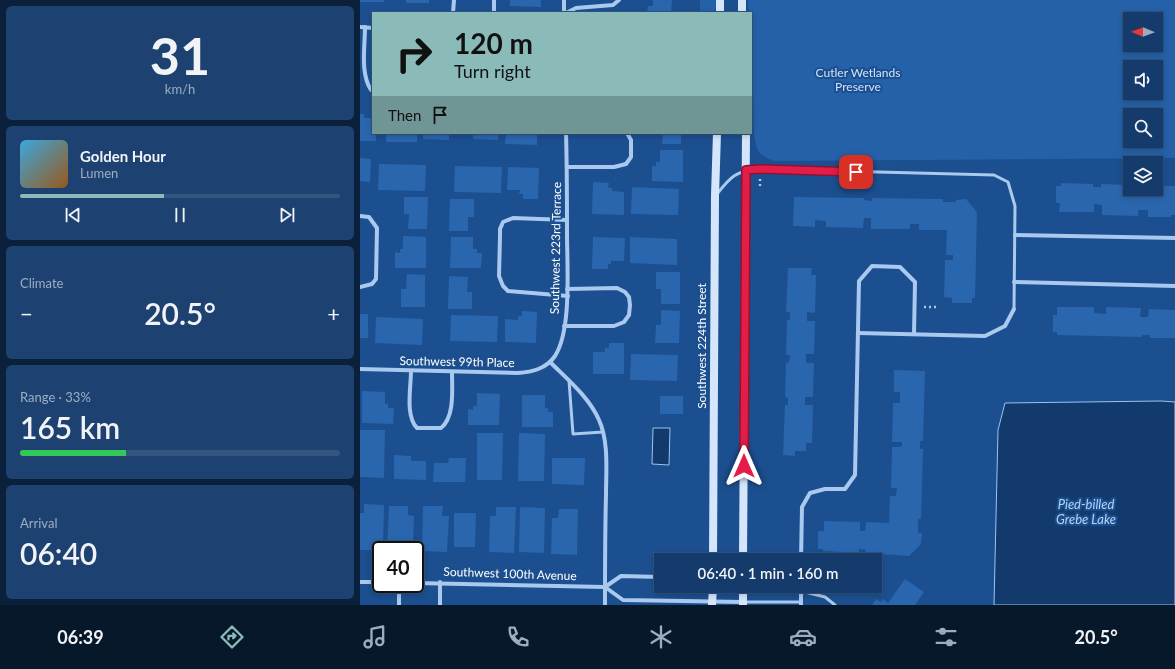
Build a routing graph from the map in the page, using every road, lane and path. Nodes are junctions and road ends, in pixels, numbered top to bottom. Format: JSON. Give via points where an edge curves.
{"nodes":[{"id":1,"x":454,"y":0,"type":"edge"},
{"id":2,"x":494,"y":0,"type":"edge"},
{"id":3,"x":564,"y":0,"type":"edge"},
{"id":4,"x":619,"y":0,"type":"edge"},
{"id":5,"x":720,"y":0,"type":"edge"},
{"id":6,"x":742,"y":0,"type":"edge"},
{"id":7,"x":454,"y":12,"type":"edge"},
{"id":8,"x":494,"y":12,"type":"edge"},
{"id":9,"x":565,"y":12,"type":"edge"},
{"id":10,"x":567,"y":12,"type":"edge"},
{"id":11,"x":720,"y":12,"type":"edge"},
{"id":12,"x":742,"y":12,"type":"edge"},
{"id":13,"x":363,"y":27,"type":"edge"},
{"id":14,"x":372,"y":90,"type":"edge"},
{"id":15,"x":566,"y":134,"type":"edge"},
{"id":16,"x":628,"y":134,"type":"edge"},
{"id":17,"x":717,"y":134,"type":"edge"},
{"id":18,"x":746,"y":134,"type":"edge"},
{"id":19,"x":567,"y":167,"type":"junction"},
{"id":20,"x":746,"y":170,"type":"junction"},
{"id":21,"x":715,"y":196,"type":"junction"},
{"id":22,"x":360,"y":216,"type":"edge"},
{"id":23,"x":567,"y":220,"type":"junction"},
{"id":24,"x":1015,"y":235,"type":"junction"},
{"id":25,"x":1175,"y":238,"type":"edge"},
{"id":26,"x":1014,"y":282,"type":"junction"},
{"id":27,"x":1175,"y":286,"type":"edge"},
{"id":28,"x":360,"y":287,"type":"edge"},
{"id":29,"x":567,"y":288,"type":"junction"},
{"id":30,"x":568,"y":296,"type":"junction"},
{"id":31,"x":1014,"y":309,"type":"joint"},
{"id":32,"x":564,"y":326,"type":"junction"},
{"id":33,"x":858,"y":332,"type":"junction"},
{"id":34,"x":914,"y":334,"type":"junction"},
{"id":35,"x":550,"y":362,"type":"junction"},
{"id":36,"x":360,"y":369,"type":"edge"},
{"id":37,"x":411,"y":371,"type":"junction"},
{"id":38,"x":452,"y":372,"type":"junction"},
{"id":39,"x":569,"y":381,"type":"junction"},
{"id":40,"x":603,"y":432,"type":"junction"},
{"id":41,"x":713,"y":553,"type":"edge"},
{"id":42,"x":743,"y":553,"type":"edge"},
{"id":43,"x":801,"y":553,"type":"edge"},
{"id":44,"x":654,"y":577,"type":"edge"},
{"id":45,"x":360,"y":582,"type":"edge"},
{"id":46,"x":372,"y":582,"type":"edge"},
{"id":47,"x":440,"y":582,"type":"junction"},
{"id":48,"x":424,"y":583,"type":"edge"},
{"id":49,"x":605,"y":587,"type":"junction"},
{"id":50,"x":400,"y":593,"type":"edge"},
{"id":51,"x":712,"y":593,"type":"edge"},
{"id":52,"x":743,"y":593,"type":"edge"},
{"id":53,"x":801,"y":593,"type":"edge"},
{"id":54,"x":814,"y":593,"type":"edge"},
{"id":55,"x":712,"y":604,"type":"edge"},
{"id":56,"x":743,"y":604,"type":"edge"},
{"id":57,"x":801,"y":604,"type":"edge"},
{"id":58,"x":399,"y":605,"type":"edge"},
{"id":59,"x":440,"y":605,"type":"edge"},
{"id":60,"x":605,"y":605,"type":"edge"},
{"id":61,"x":835,"y":605,"type":"edge"}],
"edges":[{"from":1,"to":7,"type":"street"},
{"from":2,"to":8,"type":"street"},
{"from":3,"to":9,"type":"street"},
{"from":4,"to":10,"type":"street","via":[[613,4],[576,8]]},
{"from":5,"to":11,"type":"street"},
{"from":6,"to":12,"type":"street"},
{"from":13,"to":14,"type":"street","via":[[365,76]]},
{"from":15,"to":19,"type":"street","name":"Southwest 223rd Terrace"},
{"from":16,"to":19,"type":"street","via":[[631,140],[631,158],[626,164],[614,167]]},
{"from":17,"to":21,"type":"street","name":"Southwest 224th Street"},
{"from":18,"to":20,"type":"street"},
{"from":19,"to":23,"type":"street","name":"Southwest 223rd Terrace"},
{"from":20,"to":21,"type":"lane","via":[[730,178]]},
{"from":20,"to":24,"type":"lane","via":[[994,175],[1008,182],[1015,206]]},
{"from":20,"to":42,"type":"street"},
{"from":21,"to":41,"type":"street","name":"Southwest 224th Street"},
{"from":22,"to":28,"type":"street","via":[[369,217],[377,228],[376,278],[372,284]]},
{"from":23,"to":29,"type":"street","name":"Southwest 223rd Terrace"},
{"from":23,"to":30,"type":"street","via":[[513,218],[504,222],[500,229],[499,276],[508,291]]},
{"from":24,"to":25,"type":"street"},
{"from":24,"to":26,"type":"lane"},
{"from":26,"to":27,"type":"street"},
{"from":26,"to":31,"type":"lane"},
{"from":29,"to":30,"type":"street","name":"Southwest 223rd Terrace"},
{"from":29,"to":32,"type":"street","via":[[617,288],[629,297],[630,315],[624,322],[614,326]]},
{"from":30,"to":32,"type":"street","name":"Southwest 223rd Terrace"},
{"from":31,"to":34,"type":"street","via":[[1005,326],[985,336]]},
{"from":32,"to":35,"type":"street","name":"Southwest 223rd Terrace","via":[[558,352]]},
{"from":33,"to":34,"type":"street"},
{"from":33,"to":34,"type":"street","via":[[859,281],[872,266],[900,267],[915,282]]},
{"from":33,"to":43,"type":"street","via":[[854,475],[845,489],[826,489],[810,493],[802,507]]},
{"from":35,"to":38,"type":"street","name":"Southwest 99th Place","via":[[541,369],[518,373]]},
{"from":35,"to":39,"type":"street"},
{"from":36,"to":37,"type":"street","name":"Southwest 99th Place"},
{"from":37,"to":38,"type":"street","name":"Southwest 99th Place"},
{"from":37,"to":38,"type":"street","via":[[410,414],[417,428],[441,428],[448,422],[451,414]]},
{"from":39,"to":40,"type":"street","via":[[593,409]]},
{"from":39,"to":40,"type":"lane","via":[[573,434]]},
{"from":40,"to":49,"type":"street","via":[[606,461]]},
{"from":44,"to":49,"type":"street","via":[[621,576]]},
{"from":45,"to":46,"type":"street"},
{"from":47,"to":48,"type":"street","name":"Southwest 100th Avenue"},
{"from":47,"to":49,"type":"street","name":"Southwest 100th Avenue"},
{"from":47,"to":59,"type":"street"},
{"from":49,"to":55,"type":"street","via":[[623,600]]},
{"from":49,"to":60,"type":"street"},
{"from":50,"to":58,"type":"street"},
{"from":51,"to":55,"type":"street"},
{"from":52,"to":56,"type":"street"},
{"from":53,"to":57,"type":"street"},
{"from":54,"to":61,"type":"lane"},
{"from":55,"to":56,"type":"street"},
{"from":56,"to":57,"type":"lane"}]}
